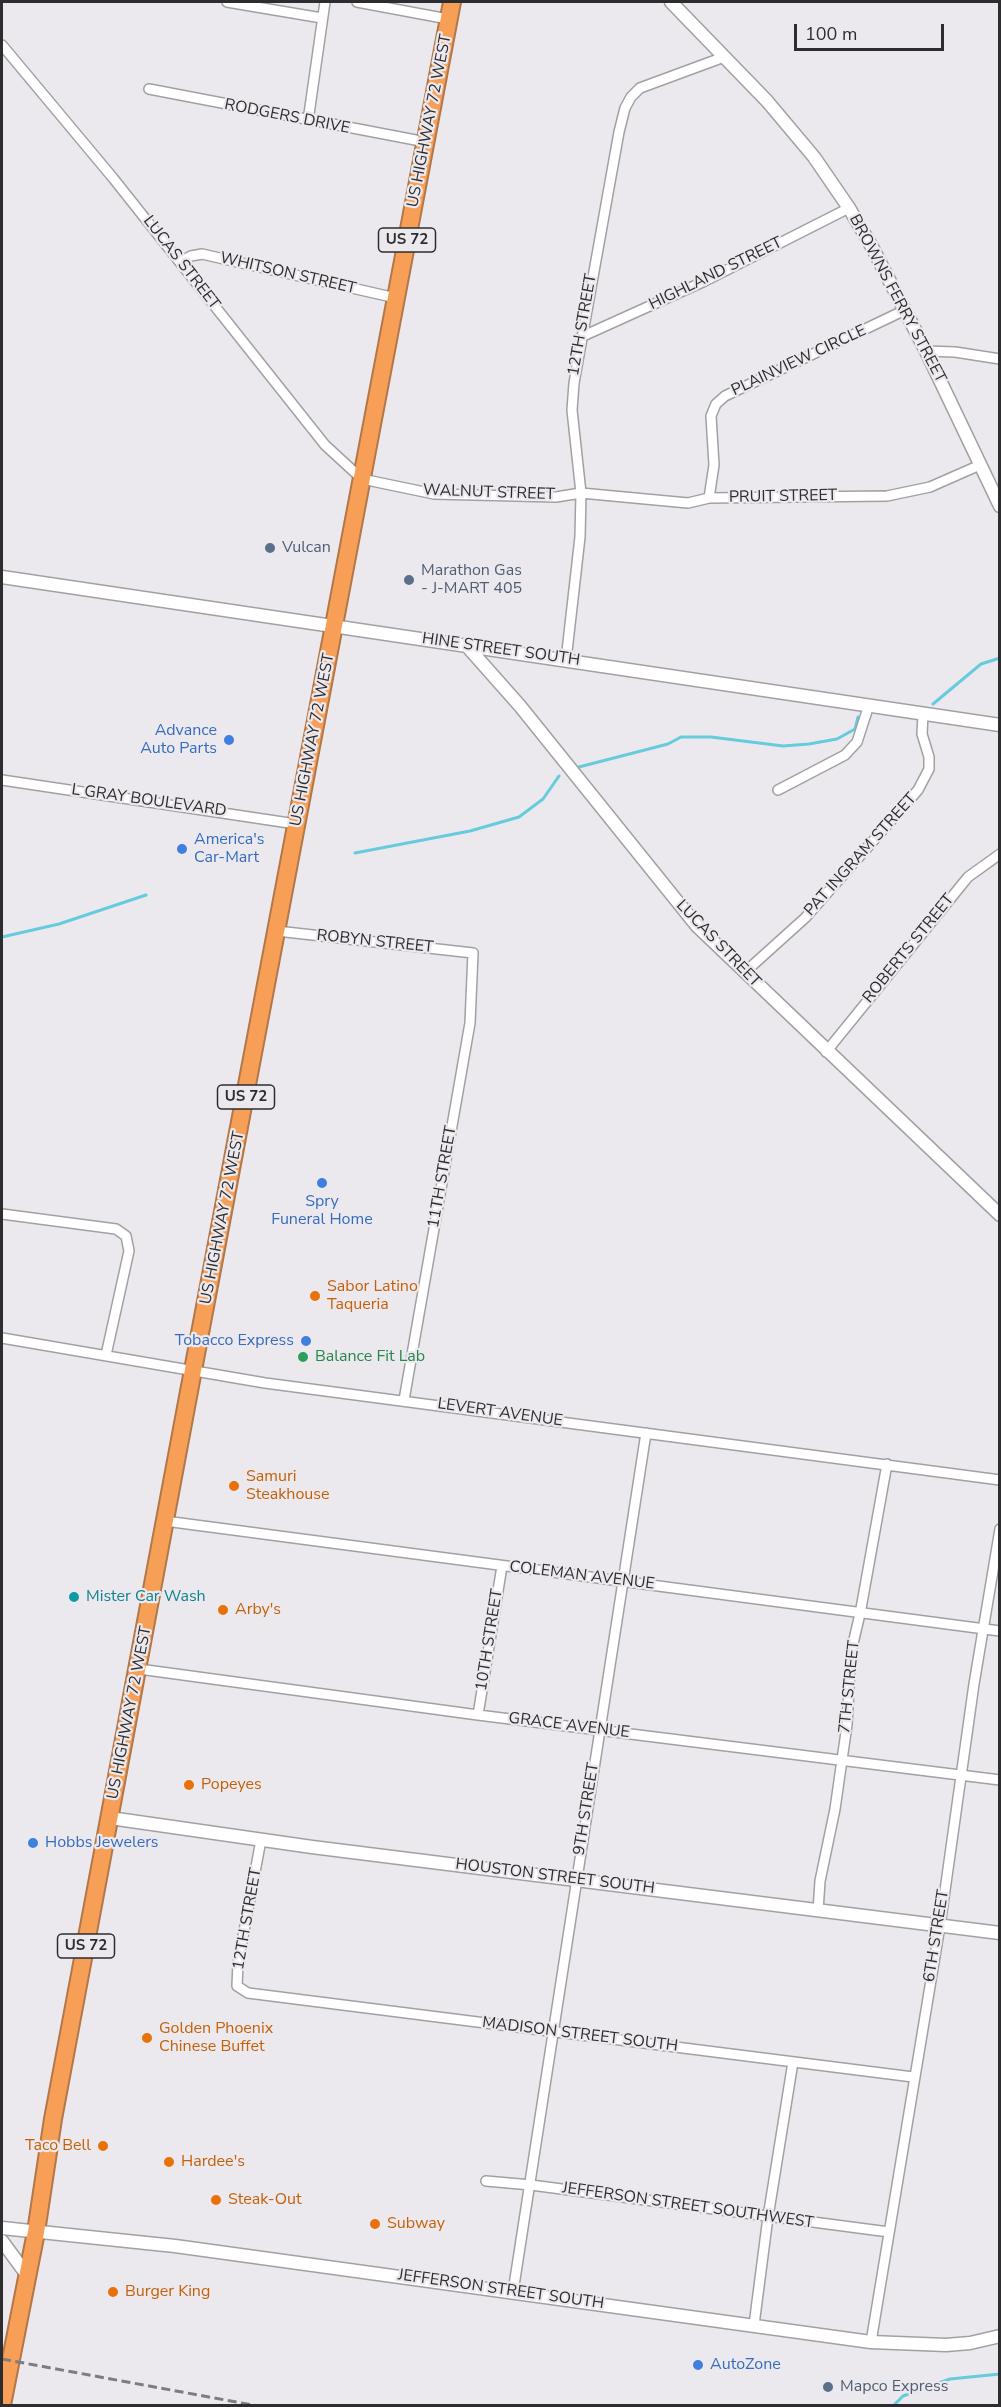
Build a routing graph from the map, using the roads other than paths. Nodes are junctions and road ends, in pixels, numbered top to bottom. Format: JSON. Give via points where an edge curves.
{"nodes":[{"id":1,"x":227,"y":2,"type":"edge"},
{"id":2,"x":325,"y":2,"type":"edge"},
{"id":3,"x":357,"y":2,"type":"edge"},
{"id":4,"x":452,"y":2,"type":"edge"},
{"id":5,"x":671,"y":2,"type":"edge"},
{"id":6,"x":252,"y":4,"type":"edge"},
{"id":7,"x":322,"y":18,"type":"junction"},
{"id":8,"x":448,"y":19,"type":"junction"},
{"id":9,"x":2,"y":45,"type":"edge"},
{"id":10,"x":724,"y":57,"type":"junction"},
{"id":11,"x":149,"y":89,"type":"dead end"},
{"id":12,"x":308,"y":121,"type":"junction"},
{"id":13,"x":426,"y":142,"type":"junction"},
{"id":14,"x":849,"y":208,"type":"junction"},
{"id":15,"x":180,"y":262,"type":"junction"},
{"id":16,"x":396,"y":298,"type":"junction"},
{"id":17,"x":905,"y":310,"type":"junction"},
{"id":18,"x":581,"y":337,"type":"junction"},
{"id":19,"x":926,"y":351,"type":"junction"},
{"id":20,"x":999,"y":359,"type":"edge"},
{"id":21,"x":980,"y":465,"type":"junction"},
{"id":22,"x":362,"y":479,"type":"junction"},
{"id":23,"x":581,"y":493,"type":"junction"},
{"id":24,"x":709,"y":498,"type":"junction"},
{"id":25,"x":999,"y":506,"type":"edge"},
{"id":26,"x":2,"y":577,"type":"edge"},
{"id":27,"x":335,"y":626,"type":"junction"},
{"id":28,"x":466,"y":645,"type":"junction"},
{"id":29,"x":566,"y":660,"type":"junction"},
{"id":30,"x":869,"y":705,"type":"junction"},
{"id":31,"x":923,"y":714,"type":"junction"},
{"id":32,"x":999,"y":725,"type":"edge"},
{"id":33,"x":2,"y":780,"type":"edge"},
{"id":34,"x":778,"y":790,"type":"dead end"},
{"id":35,"x":296,"y":824,"type":"junction"},
{"id":36,"x":999,"y":854,"type":"edge"},
{"id":37,"x":277,"y":931,"type":"junction"},
{"id":38,"x":473,"y":953,"type":"joint"},
{"id":39,"x":744,"y":973,"type":"junction"},
{"id":40,"x":826,"y":1052,"type":"junction"},
{"id":41,"x":2,"y":1214,"type":"edge"},
{"id":42,"x":999,"y":1215,"type":"edge"},
{"id":43,"x":2,"y":1338,"type":"edge"},
{"id":44,"x":106,"y":1355,"type":"junction"},
{"id":45,"x":194,"y":1370,"type":"junction"},
{"id":46,"x":404,"y":1400,"type":"junction"},
{"id":47,"x":646,"y":1433,"type":"junction"},
{"id":48,"x":886,"y":1464,"type":"junction"},
{"id":49,"x":999,"y":1480,"type":"edge"},
{"id":50,"x":165,"y":1521,"type":"junction"},
{"id":51,"x":999,"y":1529,"type":"edge"},
{"id":52,"x":502,"y":1566,"type":"junction"},
{"id":53,"x":623,"y":1581,"type":"junction"},
{"id":54,"x":860,"y":1614,"type":"junction"},
{"id":55,"x":984,"y":1629,"type":"junction"},
{"id":56,"x":999,"y":1631,"type":"edge"},
{"id":57,"x":138,"y":1669,"type":"junction"},
{"id":58,"x":478,"y":1715,"type":"junction"},
{"id":59,"x":599,"y":1730,"type":"junction"},
{"id":60,"x":842,"y":1761,"type":"junction"},
{"id":61,"x":960,"y":1775,"type":"junction"},
{"id":62,"x":999,"y":1780,"type":"edge"},
{"id":63,"x":110,"y":1818,"type":"junction"},
{"id":64,"x":261,"y":1840,"type":"junction"},
{"id":65,"x":576,"y":1879,"type":"junction"},
{"id":66,"x":818,"y":1911,"type":"junction"},
{"id":67,"x":940,"y":1926,"type":"junction"},
{"id":68,"x":999,"y":1934,"type":"edge"},
{"id":69,"x":248,"y":1993,"type":"joint"},
{"id":70,"x":553,"y":2031,"type":"junction"},
{"id":71,"x":793,"y":2062,"type":"junction"},
{"id":72,"x":913,"y":2078,"type":"junction"},
{"id":73,"x":486,"y":2181,"type":"dead end"},
{"id":74,"x":531,"y":2185,"type":"junction"},
{"id":75,"x":768,"y":2217,"type":"junction"},
{"id":76,"x":2,"y":2228,"type":"edge"},
{"id":77,"x":36,"y":2232,"type":"junction"},
{"id":78,"x":889,"y":2232,"type":"junction"},
{"id":79,"x":2,"y":2241,"type":"edge"},
{"id":80,"x":27,"y":2275,"type":"junction"},
{"id":81,"x":513,"y":2292,"type":"junction"},
{"id":82,"x":754,"y":2325,"type":"junction"},
{"id":83,"x":999,"y":2336,"type":"edge"},
{"id":84,"x":871,"y":2342,"type":"junction"},
{"id":85,"x":2,"y":2405,"type":"edge"}],
"edges":[{"from":1,"to":6,"type":"street"},
{"from":2,"to":7,"type":"street"},
{"from":3,"to":8,"type":"street"},
{"from":4,"to":8,"type":"highway","name":"US HIGHWAY 72 WEST","number":"US 72"},
{"from":5,"to":10,"type":"street","name":"BROWNS FERRY STREET"},
{"from":6,"to":7,"type":"street"},
{"from":7,"to":12,"type":"street"},
{"from":8,"to":13,"type":"highway","name":"US HIGHWAY 72 WEST","number":"US 72"},
{"from":9,"to":15,"type":"street","name":"LUCAS STREET"},
{"from":10,"to":14,"type":"street","name":"BROWNS FERRY STREET","via":[[767,101]]},
{"from":10,"to":18,"type":"street","name":"12TH STREET","via":[[640,88],[625,108]]},
{"from":11,"to":12,"type":"street","name":"RODGERS DRIVE"},
{"from":12,"to":13,"type":"street","name":"RODGERS DRIVE"},
{"from":13,"to":16,"type":"highway","name":"US HIGHWAY 72 WEST","number":"US 72"},
{"from":14,"to":17,"type":"street","name":"BROWNS FERRY STREET"},
{"from":14,"to":18,"type":"street","name":"HIGHLAND STREET","via":[[705,281]]},
{"from":15,"to":16,"type":"street","name":"WHITSON STREET","via":[[202,254]]},
{"from":15,"to":22,"type":"street","name":"LUCAS STREET","via":[[325,445]]},
{"from":16,"to":22,"type":"highway","name":"US HIGHWAY 72 WEST","number":"US 72"},
{"from":17,"to":19,"type":"street","name":"BROWNS FERRY STREET"},
{"from":17,"to":24,"type":"street","name":"PLAINVIEW CIRCLE","via":[[725,396],[716,404],[711,416],[714,465]]},
{"from":18,"to":23,"type":"street","name":"12TH STREET","via":[[572,410]]},
{"from":19,"to":20,"type":"street"},
{"from":19,"to":21,"type":"street","name":"BROWNS FERRY STREET"},
{"from":21,"to":24,"type":"street","name":"PRUIT STREET","via":[[930,487],[887,496]]},
{"from":21,"to":25,"type":"street","name":"BROWNS FERRY STREET"},
{"from":22,"to":23,"type":"street","name":"WALNUT STREET","via":[[434,494],[556,497]]},
{"from":22,"to":27,"type":"highway","name":"US HIGHWAY 72 WEST","number":"US 72"},
{"from":23,"to":24,"type":"street","name":"PRUIT STREET","via":[[678,503]]},
{"from":23,"to":29,"type":"street","name":"12TH STREET"},
{"from":26,"to":27,"type":"street","name":"HINE STREET SOUTH"},
{"from":27,"to":28,"type":"street","name":"HINE STREET SOUTH"},
{"from":27,"to":35,"type":"highway","name":"US HIGHWAY 72 WEST","number":"US 72"},
{"from":28,"to":29,"type":"street","name":"HINE STREET SOUTH"},
{"from":28,"to":39,"type":"street","name":"LUCAS STREET","via":[[520,706],[679,906]]},
{"from":29,"to":30,"type":"street","name":"HINE STREET SOUTH"},
{"from":30,"to":31,"type":"street","name":"HINE STREET SOUTH"},
{"from":30,"to":34,"type":"street","via":[[857,742],[846,755]]},
{"from":31,"to":32,"type":"street","name":"HINE STREET SOUTH"},
{"from":31,"to":39,"type":"street","name":"PAT INGRAM STREET","via":[[922,734],[929,769],[918,790],[805,918]]},
{"from":33,"to":35,"type":"street","name":"L GRAY BOULEVARD"},
{"from":35,"to":37,"type":"highway","name":"US HIGHWAY 72 WEST","number":"US 72"},
{"from":36,"to":40,"type":"street","name":"ROBERTS STREET","via":[[968,877]]},
{"from":37,"to":38,"type":"street","name":"ROBYN STREET"},
{"from":37,"to":45,"type":"highway","name":"US HIGHWAY 72 WEST","number":"US 72"},
{"from":38,"to":46,"type":"street","name":"11TH STREET","via":[[470,1023]]},
{"from":39,"to":40,"type":"street","name":"LUCAS STREET"},
{"from":40,"to":42,"type":"street","name":"LUCAS STREET"},
{"from":41,"to":44,"type":"street","via":[[116,1229],[126,1236],[129,1251]]},
{"from":43,"to":44,"type":"street","name":"LEVERT AVENUE"},
{"from":44,"to":45,"type":"street","name":"LEVERT AVENUE"},
{"from":45,"to":46,"type":"street","name":"LEVERT AVENUE"},
{"from":45,"to":50,"type":"highway","name":"US HIGHWAY 72 WEST","number":"US 72"},
{"from":46,"to":47,"type":"street","name":"LEVERT AVENUE"},
{"from":47,"to":48,"type":"street","name":"LEVERT AVENUE"},
{"from":47,"to":53,"type":"street","name":"9TH STREET"},
{"from":48,"to":49,"type":"street","name":"LEVERT AVENUE"},
{"from":48,"to":54,"type":"street","name":"7TH STREET"},
{"from":50,"to":52,"type":"street","name":"COLEMAN AVENUE"},
{"from":50,"to":57,"type":"highway","name":"US HIGHWAY 72 WEST","number":"US 72"},
{"from":51,"to":55,"type":"street","name":"6TH STREET"},
{"from":52,"to":53,"type":"street","name":"COLEMAN AVENUE"},
{"from":52,"to":58,"type":"street","name":"10TH STREET"},
{"from":53,"to":54,"type":"street","name":"COLEMAN AVENUE"},
{"from":53,"to":59,"type":"street","name":"9TH STREET"},
{"from":54,"to":55,"type":"street","name":"COLEMAN AVENUE"},
{"from":54,"to":60,"type":"street","name":"7TH STREET","via":[[851,1652]]},
{"from":55,"to":56,"type":"street","name":"COLEMAN AVENUE"},
{"from":55,"to":61,"type":"street","name":"6TH STREET"},
{"from":57,"to":58,"type":"street","name":"GRACE AVENUE"},
{"from":57,"to":63,"type":"highway","name":"US HIGHWAY 72 WEST","number":"US 72"},
{"from":58,"to":59,"type":"street","name":"GRACE AVENUE"},
{"from":59,"to":60,"type":"street","name":"GRACE AVENUE"},
{"from":59,"to":65,"type":"street","name":"9TH STREET"},
{"from":60,"to":61,"type":"street","name":"GRACE AVENUE"},
{"from":60,"to":66,"type":"street","name":"7TH STREET"},
{"from":61,"to":62,"type":"street","name":"GRACE AVENUE"},
{"from":61,"to":67,"type":"street","name":"6TH STREET"},
{"from":63,"to":64,"type":"street","name":"HOUSTON STREET SOUTH"},
{"from":63,"to":77,"type":"highway","name":"US HIGHWAY 72 WEST","number":"US 72","via":[[53,2119]]},
{"from":64,"to":65,"type":"street","name":"HOUSTON STREET SOUTH"},
{"from":64,"to":69,"type":"street","name":"12TH STREET","via":[[238,1964],[237,1986]]},
{"from":65,"to":66,"type":"street","name":"HOUSTON STREET SOUTH"},
{"from":65,"to":70,"type":"street","name":"9TH STREET"},
{"from":66,"to":67,"type":"street","name":"HOUSTON STREET SOUTH"},
{"from":67,"to":68,"type":"street","name":"HOUSTON STREET SOUTH"},
{"from":67,"to":72,"type":"street","name":"6TH STREET"},
{"from":69,"to":70,"type":"street","name":"MADISON STREET SOUTH"},
{"from":70,"to":71,"type":"street","name":"MADISON STREET SOUTH"},
{"from":70,"to":74,"type":"street","name":"9TH STREET"},
{"from":71,"to":72,"type":"street","name":"MADISON STREET SOUTH"},
{"from":71,"to":75,"type":"street"},
{"from":72,"to":78,"type":"street","name":"6TH STREET"},
{"from":73,"to":74,"type":"street","name":"JEFFERSON STREET SOUTHWEST"},
{"from":74,"to":75,"type":"street","name":"JEFFERSON STREET SOUTHWEST"},
{"from":74,"to":81,"type":"street","name":"9TH STREET"},
{"from":75,"to":78,"type":"street","name":"JEFFERSON STREET SOUTHWEST"},
{"from":75,"to":82,"type":"street"},
{"from":76,"to":77,"type":"street","name":"JEFFERSON STREET SOUTH"},
{"from":77,"to":80,"type":"highway","name":"US HIGHWAY 72 WEST","number":"US 72"},
{"from":77,"to":81,"type":"street","name":"JEFFERSON STREET SOUTH","via":[[176,2246]]},
{"from":78,"to":84,"type":"street","name":"6TH STREET"},
{"from":79,"to":80,"type":"street"},
{"from":80,"to":85,"type":"highway","name":"US HIGHWAY 72 WEST","number":"US 72"},
{"from":81,"to":82,"type":"street","name":"JEFFERSON STREET SOUTH"},
{"from":82,"to":84,"type":"street","name":"JEFFERSON STREET SOUTH"},
{"from":83,"to":84,"type":"street","name":"JEFFERSON STREET SOUTH","via":[[946,2345]]}]}
